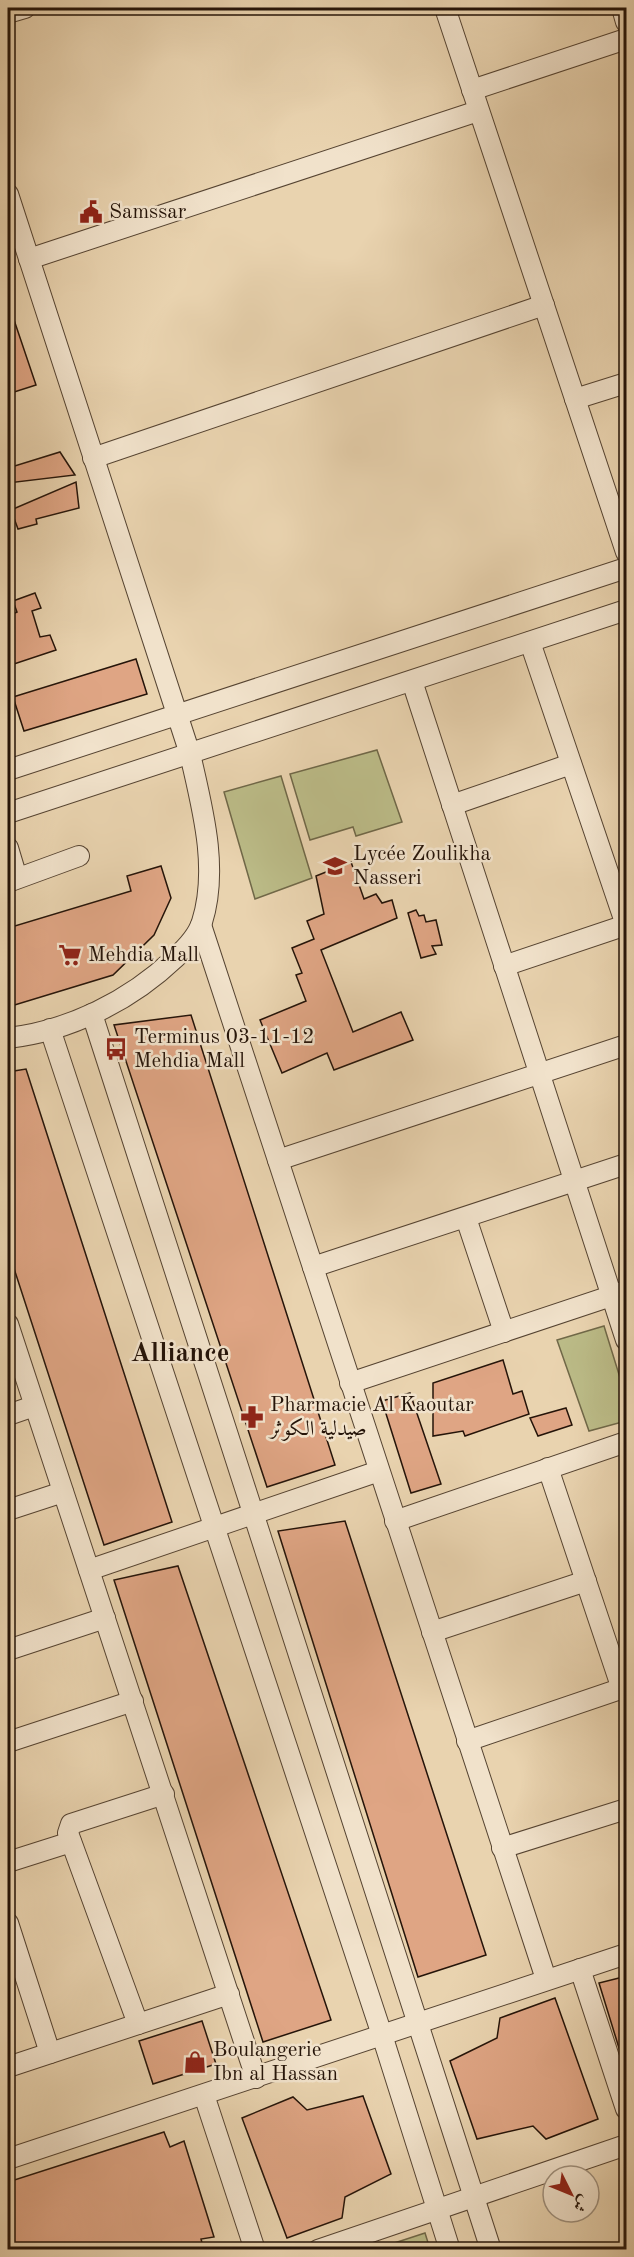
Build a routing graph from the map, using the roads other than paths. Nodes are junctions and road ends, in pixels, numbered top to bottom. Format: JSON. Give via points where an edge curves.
{"nodes":[{"id":1,"x":25,"y":8,"type":"edge"},
{"id":2,"x":445,"y":8,"type":"edge"},
{"id":3,"x":622,"y":8,"type":"edge"},
{"id":4,"x":8,"y":13,"type":"edge"},
{"id":5,"x":627,"y":22,"type":"edge"},
{"id":6,"x":627,"y":39,"type":"edge"},
{"id":7,"x":472,"y":90,"type":"junction"},
{"id":8,"x":478,"y":111,"type":"junction"},
{"id":9,"x":8,"y":194,"type":"edge"},
{"id":10,"x":29,"y":259,"type":"junction"},
{"id":11,"x":544,"y":305,"type":"junction"},
{"id":12,"x":627,"y":383,"type":"edge"},
{"id":13,"x":575,"y":399,"type":"junction"},
{"id":14,"x":93,"y":458,"type":"junction"},
{"id":15,"x":627,"y":552,"type":"edge"},
{"id":16,"x":627,"y":568,"type":"edge"},
{"id":17,"x":627,"y":610,"type":"edge"},
{"id":18,"x":530,"y":642,"type":"junction"},
{"id":19,"x":412,"y":681,"type":"junction"},
{"id":20,"x":178,"y":716,"type":"junction"},
{"id":21,"x":190,"y":754,"type":"junction"},
{"id":22,"x":571,"y":764,"type":"junction"},
{"id":23,"x":8,"y":770,"type":"edge"},
{"id":24,"x":452,"y":805,"type":"junction"},
{"id":25,"x":8,"y":813,"type":"edge"},
{"id":26,"x":8,"y":848,"type":"edge"},
{"id":27,"x":79,"y":856,"type":"dead end"},
{"id":28,"x":12,"y":880,"type":"edge"},
{"id":29,"x":201,"y":925,"type":"junction"},
{"id":30,"x":626,"y":925,"type":"edge"},
{"id":31,"x":504,"y":966,"type":"junction"},
{"id":32,"x":92,"y":1014,"type":"junction"},
{"id":33,"x":50,"y":1029,"type":"junction"},
{"id":34,"x":8,"y":1038,"type":"edge"},
{"id":35,"x":627,"y":1045,"type":"edge"},
{"id":36,"x":540,"y":1074,"type":"junction"},
{"id":37,"x":278,"y":1160,"type":"junction"},
{"id":38,"x":627,"y":1164,"type":"edge"},
{"id":39,"x":575,"y":1181,"type":"junction"},
{"id":40,"x":466,"y":1218,"type":"junction"},
{"id":41,"x":313,"y":1268,"type":"junction"},
{"id":42,"x":619,"y":1293,"type":"edge"},
{"id":43,"x":8,"y":1324,"type":"edge"},
{"id":44,"x":504,"y":1332,"type":"junction"},
{"id":45,"x":627,"y":1340,"type":"edge"},
{"id":46,"x":350,"y":1383,"type":"junction"},
{"id":47,"x":34,"y":1406,"type":"junction"},
{"id":48,"x":8,"y":1415,"type":"edge"},
{"id":49,"x":627,"y":1442,"type":"edge"},
{"id":50,"x":548,"y":1468,"type":"junction"},
{"id":51,"x":379,"y":1471,"type":"junction"},
{"id":52,"x":63,"y":1492,"type":"junction"},
{"id":53,"x":8,"y":1510,"type":"edge"},
{"id":54,"x":254,"y":1514,"type":"junction"},
{"id":55,"x":396,"y":1521,"type":"junction"},
{"id":56,"x":214,"y":1527,"type":"junction"},
{"id":57,"x":89,"y":1570,"type":"junction"},
{"id":58,"x":585,"y":1581,"type":"junction"},
{"id":59,"x":105,"y":1618,"type":"junction"},
{"id":60,"x":432,"y":1632,"type":"junction"},
{"id":61,"x":9,"y":1644,"type":"edge"},
{"id":62,"x":625,"y":1688,"type":"edge"},
{"id":63,"x":133,"y":1701,"type":"junction"},
{"id":64,"x":467,"y":1741,"type":"junction"},
{"id":65,"x":8,"y":1742,"type":"edge"},
{"id":66,"x":164,"y":1794,"type":"junction"},
{"id":67,"x":627,"y":1809,"type":"edge"},
{"id":68,"x":71,"y":1842,"type":"junction"},
{"id":69,"x":502,"y":1848,"type":"junction"},
{"id":70,"x":8,"y":1862,"type":"edge"},
{"id":71,"x":8,"y":1923,"type":"edge"},
{"id":72,"x":627,"y":1953,"type":"edge"},
{"id":73,"x":580,"y":1969,"type":"junction"},
{"id":74,"x":546,"y":1979,"type":"junction"},
{"id":75,"x":229,"y":1994,"type":"junction"},
{"id":76,"x":418,"y":2023,"type":"junction"},
{"id":77,"x":138,"y":2024,"type":"junction"},
{"id":78,"x":382,"y":2035,"type":"junction"},
{"id":79,"x":50,"y":2053,"type":"junction"},
{"id":80,"x":8,"y":2067,"type":"edge"},
{"id":81,"x":256,"y":2078,"type":"junction"},
{"id":82,"x":204,"y":2095,"type":"junction"},
{"id":83,"x":624,"y":2102,"type":"edge"},
{"id":84,"x":627,"y":2145,"type":"edge"},
{"id":85,"x":8,"y":2159,"type":"edge"},
{"id":86,"x":475,"y":2197,"type":"junction"},
{"id":87,"x":438,"y":2210,"type":"junction"},
{"id":88,"x":255,"y":2250,"type":"edge"},
{"id":89,"x":318,"y":2250,"type":"edge"},
{"id":90,"x":450,"y":2250,"type":"edge"},
{"id":91,"x":491,"y":2250,"type":"edge"}],
"edges":[{"from":1,"to":4,"type":"street"},
{"from":2,"to":7,"type":"street"},
{"from":3,"to":5,"type":"street"},
{"from":6,"to":7,"type":"street"},
{"from":7,"to":8,"type":"street"},
{"from":8,"to":10,"type":"street"},
{"from":8,"to":11,"type":"street"},
{"from":9,"to":10,"type":"street"},
{"from":10,"to":14,"type":"street"},
{"from":11,"to":13,"type":"street"},
{"from":11,"to":14,"type":"street"},
{"from":12,"to":13,"type":"street"},
{"from":13,"to":15,"type":"street"},
{"from":14,"to":20,"type":"street"},
{"from":16,"to":20,"type":"street"},
{"from":17,"to":18,"type":"street"},
{"from":18,"to":19,"type":"street"},
{"from":18,"to":22,"type":"street"},
{"from":19,"to":21,"type":"street"},
{"from":19,"to":24,"type":"street"},
{"from":20,"to":21,"type":"street"},
{"from":20,"to":23,"type":"street"},
{"from":21,"to":25,"type":"street"},
{"from":21,"to":29,"type":"street","via":[[208,858],[207,902]]},
{"from":22,"to":24,"type":"street"},
{"from":22,"to":30,"type":"street"},
{"from":24,"to":31,"type":"street"},
{"from":26,"to":28,"type":"street"},
{"from":27,"to":28,"type":"street"},
{"from":29,"to":32,"type":"street","via":[[184,950],[154,978]]},
{"from":29,"to":37,"type":"street"},
{"from":30,"to":31,"type":"street"},
{"from":31,"to":36,"type":"street"},
{"from":32,"to":33,"type":"street"},
{"from":32,"to":54,"type":"street"},
{"from":33,"to":34,"type":"street"},
{"from":33,"to":56,"type":"street"},
{"from":35,"to":36,"type":"street"},
{"from":36,"to":37,"type":"street"},
{"from":36,"to":39,"type":"street"},
{"from":37,"to":41,"type":"street"},
{"from":38,"to":39,"type":"street"},
{"from":39,"to":40,"type":"street"},
{"from":39,"to":42,"type":"street"},
{"from":40,"to":41,"type":"street"},
{"from":40,"to":44,"type":"street"},
{"from":41,"to":46,"type":"street"},
{"from":42,"to":44,"type":"street"},
{"from":42,"to":45,"type":"street"},
{"from":43,"to":47,"type":"street"},
{"from":44,"to":46,"type":"street"},
{"from":46,"to":51,"type":"street"},
{"from":47,"to":48,"type":"street"},
{"from":47,"to":52,"type":"street"},
{"from":49,"to":50,"type":"street"},
{"from":50,"to":55,"type":"street"},
{"from":50,"to":58,"type":"street"},
{"from":51,"to":54,"type":"street"},
{"from":51,"to":55,"type":"street"},
{"from":52,"to":53,"type":"street"},
{"from":52,"to":57,"type":"street"},
{"from":54,"to":56,"type":"street"},
{"from":54,"to":76,"type":"street"},
{"from":55,"to":60,"type":"street"},
{"from":56,"to":57,"type":"street"},
{"from":56,"to":78,"type":"street"},
{"from":57,"to":59,"type":"street"},
{"from":58,"to":60,"type":"street"},
{"from":58,"to":62,"type":"street"},
{"from":59,"to":61,"type":"street"},
{"from":59,"to":63,"type":"street"},
{"from":60,"to":64,"type":"street"},
{"from":62,"to":64,"type":"street"},
{"from":63,"to":65,"type":"street"},
{"from":63,"to":66,"type":"street"},
{"from":64,"to":69,"type":"street"},
{"from":66,"to":68,"type":"street","via":[[71,1824]]},
{"from":66,"to":75,"type":"street"},
{"from":67,"to":69,"type":"street"},
{"from":68,"to":70,"type":"street"},
{"from":68,"to":77,"type":"street"},
{"from":69,"to":74,"type":"street"},
{"from":71,"to":79,"type":"street"},
{"from":72,"to":73,"type":"street"},
{"from":73,"to":74,"type":"street"},
{"from":73,"to":83,"type":"street"},
{"from":74,"to":76,"type":"street"},
{"from":75,"to":77,"type":"street"},
{"from":75,"to":81,"type":"street"},
{"from":76,"to":78,"type":"street"},
{"from":76,"to":86,"type":"street"},
{"from":77,"to":79,"type":"street"},
{"from":78,"to":81,"type":"street"},
{"from":78,"to":87,"type":"street"},
{"from":79,"to":80,"type":"street"},
{"from":81,"to":82,"type":"street"},
{"from":82,"to":85,"type":"street"},
{"from":82,"to":88,"type":"street"},
{"from":84,"to":86,"type":"street"},
{"from":86,"to":87,"type":"street"},
{"from":86,"to":91,"type":"street"},
{"from":87,"to":89,"type":"street"},
{"from":87,"to":90,"type":"street"}]}
